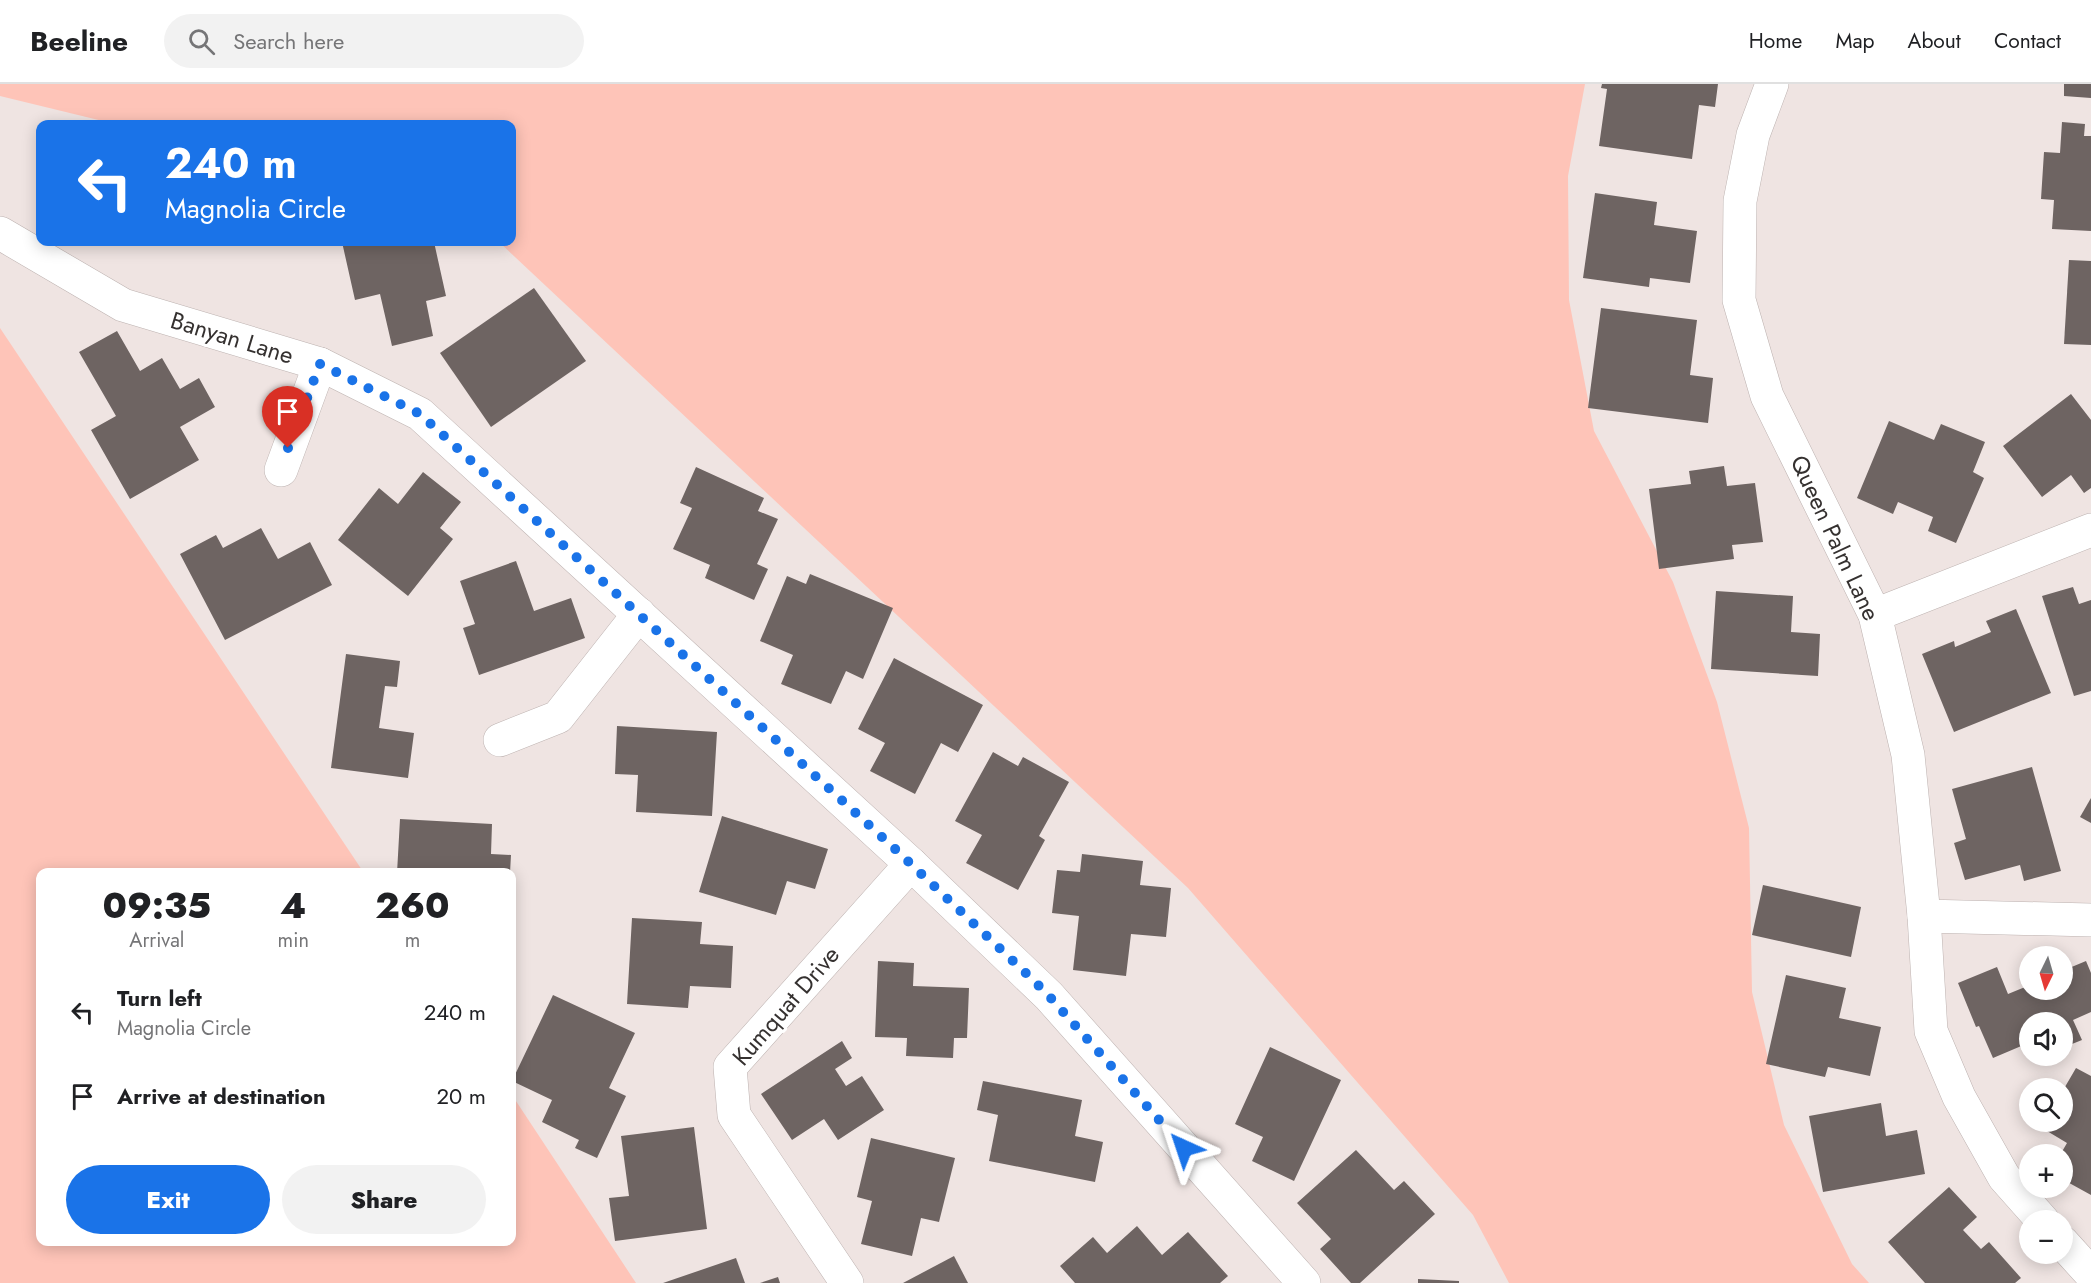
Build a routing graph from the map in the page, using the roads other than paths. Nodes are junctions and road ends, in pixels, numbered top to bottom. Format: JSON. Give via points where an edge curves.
{"nodes":[{"id":1,"x":1772,"y":84,"type":"edge"},
{"id":2,"x":0,"y":233,"type":"edge"},
{"id":3,"x":320,"y":364,"type":"junction"},
{"id":4,"x":280,"y":470,"type":"dead end"},
{"id":5,"x":2091,"y":530,"type":"edge"},
{"id":6,"x":639,"y":614,"type":"junction"},
{"id":7,"x":1875,"y":615,"type":"junction"},
{"id":8,"x":500,"y":740,"type":"dead end"},
{"id":9,"x":911,"y":864,"type":"junction"},
{"id":10,"x":1924,"y":916,"type":"junction"},
{"id":11,"x":2091,"y":920,"type":"edge"},
{"id":12,"x":2033,"y":1210,"type":"edge"},
{"id":13,"x":2073,"y":1254,"type":"edge"},
{"id":14,"x":2091,"y":1274,"type":"edge"},
{"id":15,"x":847,"y":1283,"type":"edge"},
{"id":16,"x":1304,"y":1283,"type":"edge"}],
"edges":[{"from":1,"to":7,"type":"street","name":"Queen Palm Lane","via":[[1752,135],[1740,201],[1739,300],[1767,396]]},
{"from":2,"to":3,"type":"street","name":"Banyan Lane","via":[[123,305]]},
{"from":3,"to":4,"type":"street"},
{"from":3,"to":6,"type":"street","name":"Banyan Lane","via":[[420,414]]},
{"from":5,"to":7,"type":"street"},
{"from":6,"to":8,"type":"street","via":[[558,717]]},
{"from":6,"to":9,"type":"street","name":"Banyan Lane"},
{"from":7,"to":10,"type":"street","name":"Queen Palm Lane","via":[[1908,755]]},
{"from":9,"to":15,"type":"street","name":"Kumquat Drive","via":[[730,1067],[734,1116]]},
{"from":9,"to":16,"type":"street","name":"Banyan Lane","via":[[1049,996]]},
{"from":10,"to":11,"type":"street"},
{"from":10,"to":12,"type":"street","name":"Queen Palm Lane","via":[[1931,1031],[1959,1097],[2004,1177]]},
{"from":13,"to":14,"type":"street"}]}
